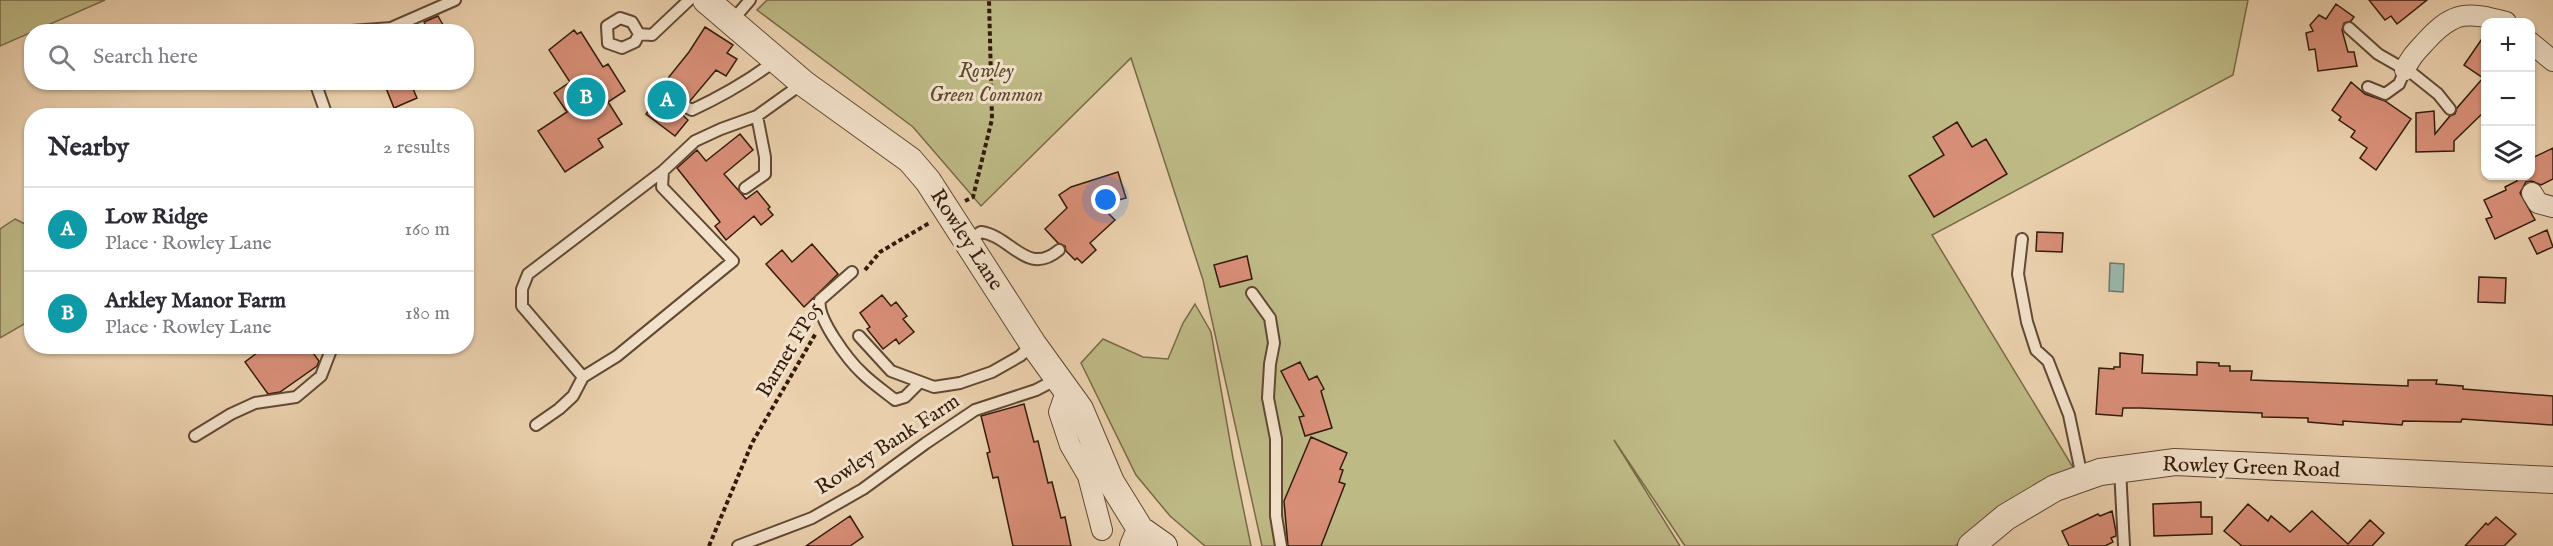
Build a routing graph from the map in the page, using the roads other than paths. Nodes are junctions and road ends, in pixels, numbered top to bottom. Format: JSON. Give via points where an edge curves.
{"nodes":[{"id":1,"x":455,"y":0,"type":"edge"},
{"id":2,"x":690,"y":0,"type":"edge"},
{"id":3,"x":706,"y":0,"type":"edge"},
{"id":4,"x":750,"y":0,"type":"edge"},
{"id":5,"x":2491,"y":18,"type":"edge"},
{"id":6,"x":731,"y":22,"type":"junction"},
{"id":7,"x":399,"y":24,"type":"edge"},
{"id":8,"x":2349,"y":28,"type":"dead end"},
{"id":9,"x":639,"y":34,"type":"dead end"},
{"id":10,"x":2535,"y":46,"type":"edge"},
{"id":11,"x":776,"y":60,"type":"junction"},
{"id":12,"x":2553,"y":61,"type":"edge"},
{"id":13,"x":2405,"y":70,"type":"junction"},
{"id":14,"x":803,"y":83,"type":"junction"},
{"id":15,"x":2368,"y":87,"type":"dead end"},
{"id":16,"x":318,"y":90,"type":"edge"},
{"id":17,"x":684,"y":105,"type":"dead end"},
{"id":18,"x":324,"y":108,"type":"edge"},
{"id":19,"x":2450,"y":109,"type":"dead end"},
{"id":20,"x":757,"y":116,"type":"junction"},
{"id":21,"x":663,"y":171,"type":"junction"},
{"id":22,"x":745,"y":188,"type":"dead end"},
{"id":23,"x":2532,"y":193,"type":"dead end"},
{"id":24,"x":2553,"y":207,"type":"edge"},
{"id":25,"x":2022,"y":239,"type":"dead end"},
{"id":26,"x":967,"y":241,"type":"junction"},
{"id":27,"x":1059,"y":250,"type":"dead end"},
{"id":28,"x":852,"y":272,"type":"dead end"},
{"id":29,"x":1252,"y":293,"type":"dead end"},
{"id":30,"x":860,"y":336,"type":"dead end"},
{"id":31,"x":1033,"y":344,"type":"junction"},
{"id":32,"x":331,"y":354,"type":"edge"},
{"id":33,"x":583,"y":377,"type":"junction"},
{"id":34,"x":920,"y":382,"type":"junction"},
{"id":35,"x":1063,"y":383,"type":"junction"},
{"id":36,"x":536,"y":424,"type":"dead end"},
{"id":37,"x":195,"y":436,"type":"dead end"},
{"id":38,"x":2120,"y":468,"type":"junction"},
{"id":39,"x":2082,"y":477,"type":"junction"},
{"id":40,"x":2553,"y":480,"type":"edge"},
{"id":41,"x":1102,"y":530,"type":"dead end"},
{"id":42,"x":1137,"y":537,"type":"edge"},
{"id":43,"x":738,"y":546,"type":"edge"},
{"id":44,"x":1164,"y":546,"type":"edge"},
{"id":45,"x":1281,"y":546,"type":"edge"},
{"id":46,"x":1971,"y":546,"type":"edge"},
{"id":47,"x":2124,"y":546,"type":"edge"}],
"edges":[{"from":1,"to":7,"type":"lane"},
{"from":2,"to":9,"type":"lane","via":[[652,35]]},
{"from":3,"to":6,"type":"street","name":"Rowley Lane"},
{"from":4,"to":6,"type":"lane"},
{"from":5,"to":13,"type":"street","via":[[2455,17],[2439,27],[2410,58]]},
{"from":6,"to":11,"type":"street","name":"Rowley Lane"},
{"from":8,"to":13,"type":"lane","via":[[2378,54]]},
{"from":10,"to":12,"type":"street"},
{"from":11,"to":14,"type":"street","name":"Rowley Lane"},
{"from":11,"to":17,"type":"lane","via":[[717,98],[692,110]]},
{"from":13,"to":15,"type":"lane","via":[[2399,84],[2385,94]]},
{"from":13,"to":19,"type":"lane","via":[[2438,94]]},
{"from":14,"to":20,"type":"lane"},
{"from":14,"to":26,"type":"street","name":"Rowley Lane","via":[[910,160]]},
{"from":16,"to":18,"type":"lane"},
{"from":20,"to":21,"type":"lane","via":[[695,141]]},
{"from":20,"to":22,"type":"lane","via":[[765,174]]},
{"from":21,"to":33,"type":"lane","via":[[528,274],[522,289],[522,306]]},
{"from":21,"to":33,"type":"lane","via":[[662,187],[733,261],[617,356]]},
{"from":23,"to":24,"type":"street","via":[[2538,203]]},
{"from":25,"to":39,"type":"lane","via":[[2018,274],[2027,322],[2036,350],[2048,361],[2069,415]]},
{"from":26,"to":27,"type":"lane","via":[[981,231],[992,233],[1036,260],[1049,258]]},
{"from":26,"to":31,"type":"street","name":"Rowley Lane"},
{"from":28,"to":34,"type":"lane","via":[[820,300],[831,332],[861,372],[895,400],[905,398]]},
{"from":29,"to":45,"type":"lane","via":[[1270,318],[1274,343],[1268,398],[1276,439],[1276,516]]},
{"from":30,"to":34,"type":"lane","via":[[891,371]]},
{"from":31,"to":34,"type":"lane","via":[[992,372],[960,383],[934,387]]},
{"from":31,"to":35,"type":"street","name":"Rowley Lane"},
{"from":32,"to":37,"type":"lane","via":[[321,376],[296,398],[255,403]]},
{"from":33,"to":36,"type":"lane","via":[[573,396]]},
{"from":35,"to":41,"type":"street","via":[[1059,412],[1070,445],[1088,476]]},
{"from":35,"to":42,"type":"street","name":"Rowley Lane","via":[[1080,409]]},
{"from":35,"to":43,"type":"lane","name":"Rowley Bank Farm","via":[[975,410],[863,489],[812,518]]},
{"from":38,"to":39,"type":"street","name":"Rowley Green Road"},
{"from":38,"to":40,"type":"street","name":"Rowley Green Road","via":[[2175,462]]},
{"from":38,"to":47,"type":"lane"},
{"from":39,"to":46,"type":"street","name":"Rowley Green Road","via":[[2006,517]]},
{"from":42,"to":44,"type":"street"}]}
